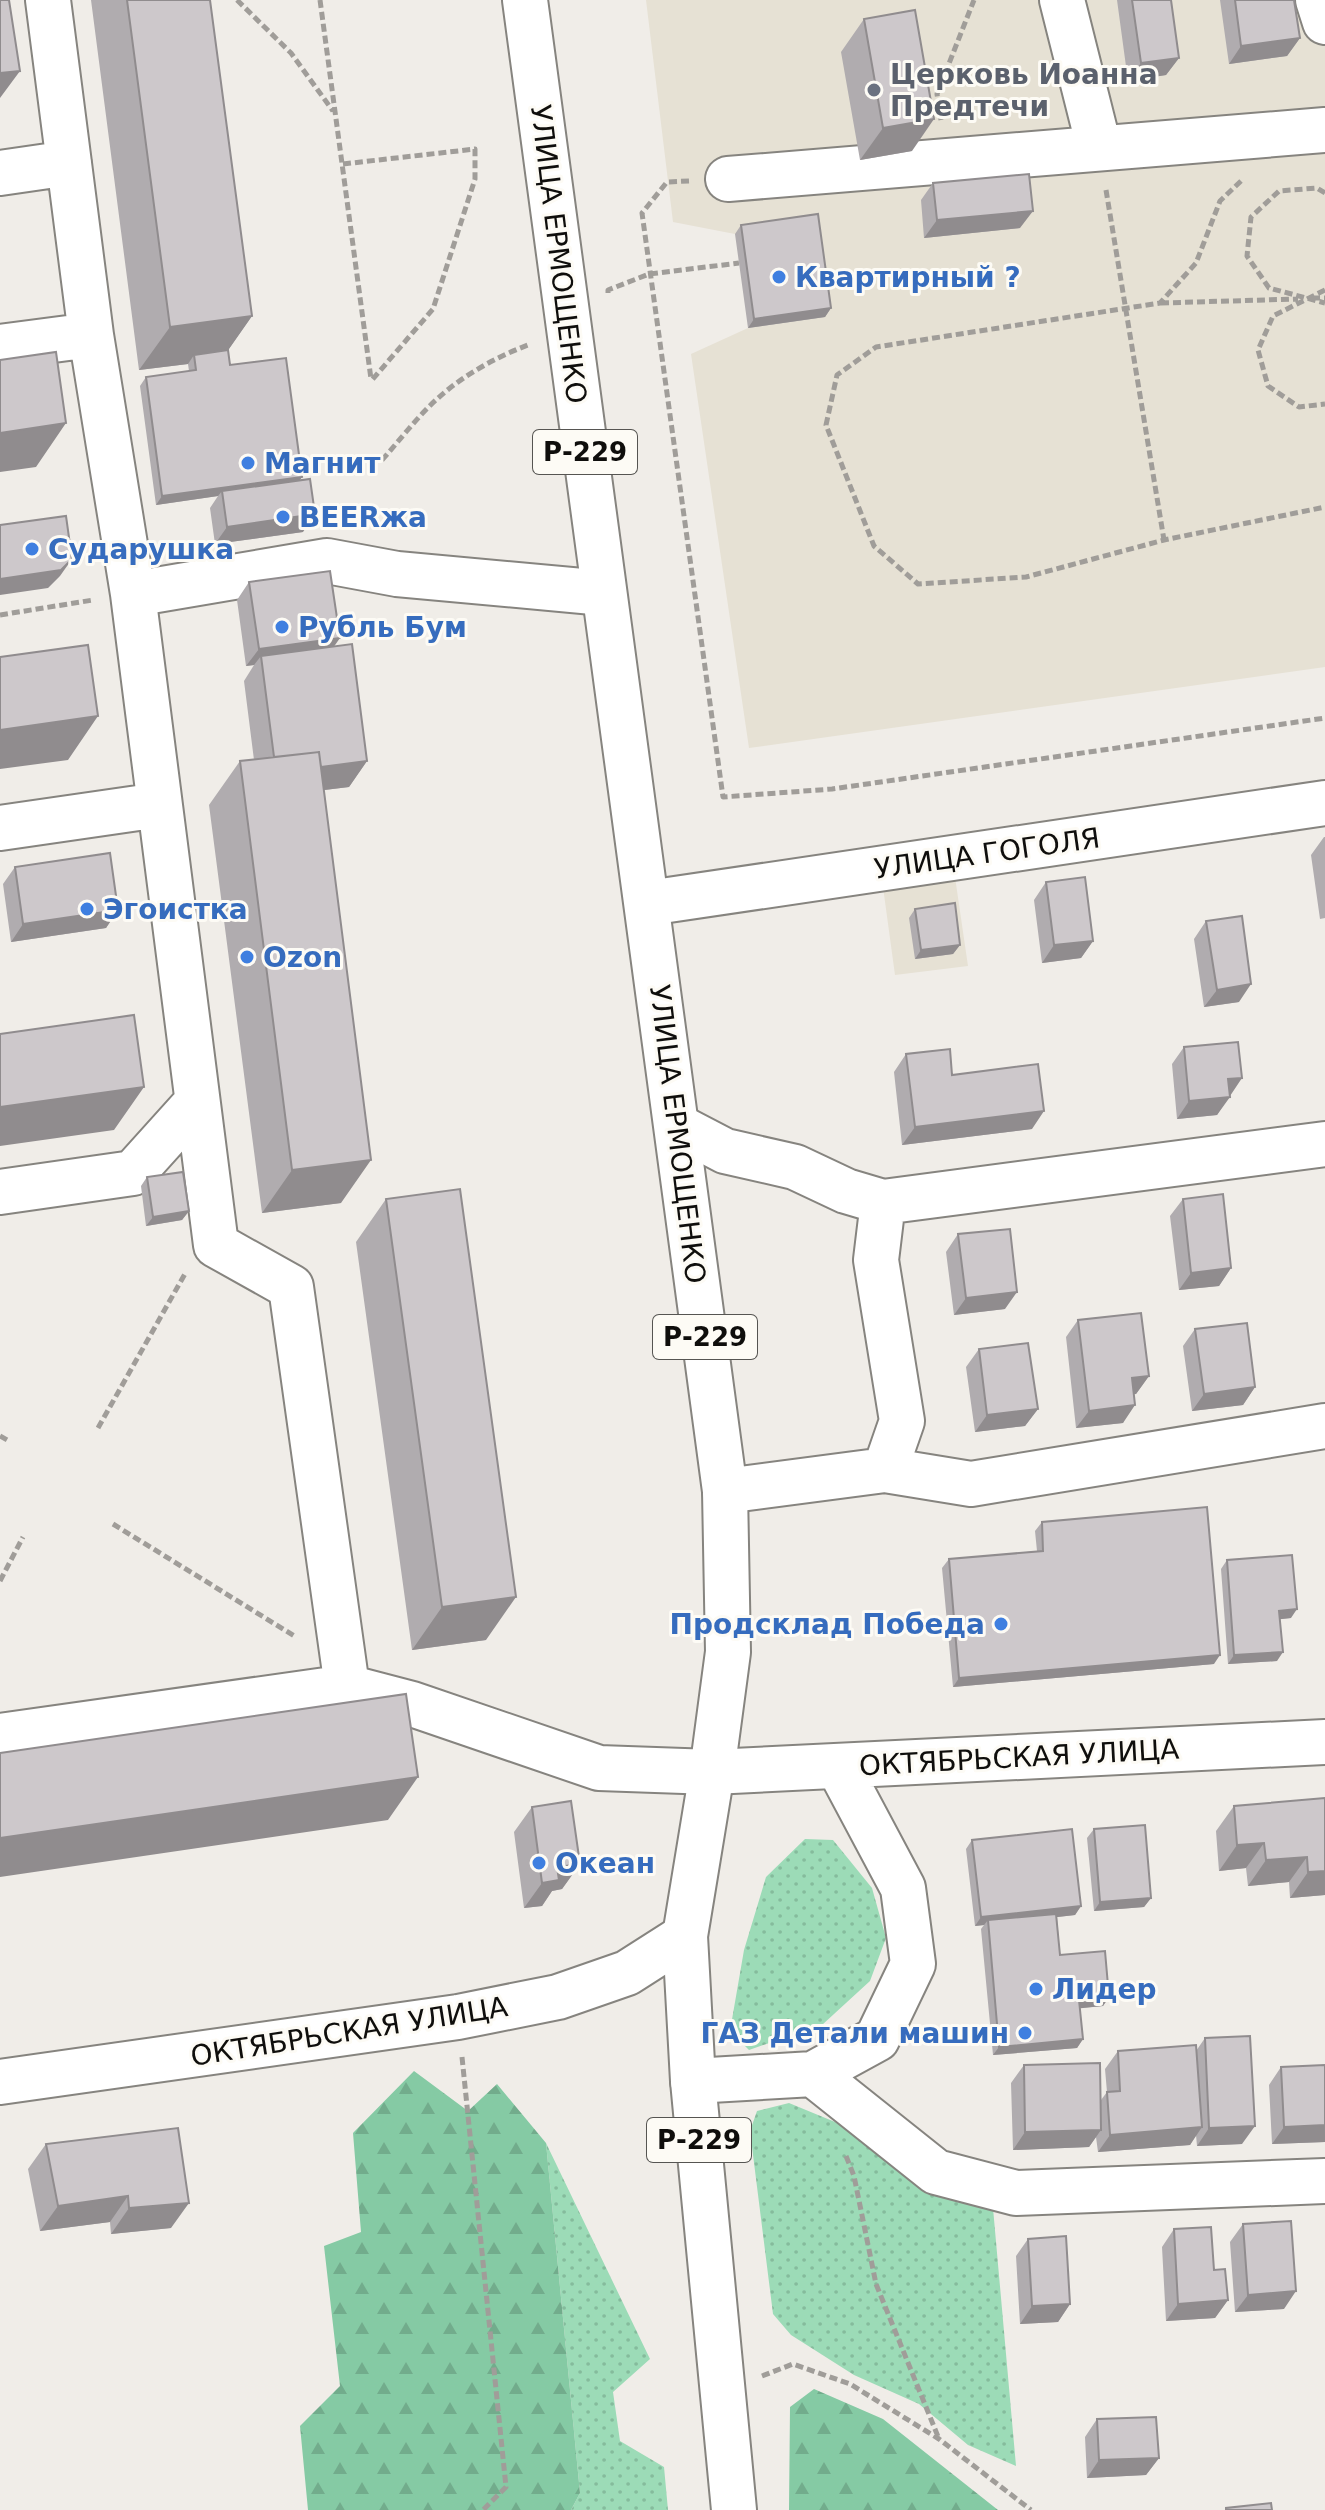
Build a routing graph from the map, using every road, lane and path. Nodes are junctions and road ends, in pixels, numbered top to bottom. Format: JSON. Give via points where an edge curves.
{"nodes":[{"id":1,"x":48,"y":0,"type":"edge"},
{"id":2,"x":237,"y":0,"type":"edge"},
{"id":3,"x":320,"y":0,"type":"edge"},
{"id":4,"x":525,"y":0,"type":"edge"},
{"id":5,"x":974,"y":0,"type":"edge"},
{"id":6,"x":1062,"y":0,"type":"edge"},
{"id":7,"x":1318,"y":0,"type":"edge"},
{"id":8,"x":1325,"y":22,"type":"edge"},
{"id":9,"x":336,"y":114,"type":"junction"},
{"id":10,"x":1325,"y":130,"type":"edge"},
{"id":11,"x":1099,"y":147,"type":"junction"},
{"id":12,"x":963,"y":159,"type":"junction"},
{"id":13,"x":69,"y":163,"type":"junction"},
{"id":14,"x":343,"y":164,"type":"junction"},
{"id":15,"x":1251,"y":172,"type":"dead end"},
{"id":16,"x":0,"y":173,"type":"edge"},
{"id":17,"x":728,"y":179,"type":"joint"},
{"id":18,"x":1325,"y":193,"type":"edge"},
{"id":19,"x":739,"y":263,"type":"dead end"},
{"id":20,"x":649,"y":274,"type":"junction"},
{"id":21,"x":1325,"y":290,"type":"edge"},
{"id":22,"x":1306,"y":298,"type":"junction"},
{"id":23,"x":1325,"y":301,"type":"edge"},
{"id":24,"x":609,"y":303,"type":"dead end"},
{"id":25,"x":1160,"y":303,"type":"junction"},
{"id":26,"x":1126,"y":310,"type":"junction"},
{"id":27,"x":91,"y":335,"type":"junction"},
{"id":28,"x":528,"y":345,"type":"dead end"},
{"id":29,"x":0,"y":347,"type":"edge"},
{"id":30,"x":1325,"y":404,"type":"edge"},
{"id":31,"x":382,"y":460,"type":"dead end"},
{"id":32,"x":1325,"y":507,"type":"edge"},
{"id":33,"x":1164,"y":540,"type":"junction"},
{"id":34,"x":604,"y":593,"type":"junction"},
{"id":35,"x":133,"y":594,"type":"junction"},
{"id":36,"x":0,"y":615,"type":"edge"},
{"id":37,"x":1325,"y":718,"type":"edge"},
{"id":38,"x":1325,"y":803,"type":"edge"},
{"id":39,"x":159,"y":805,"type":"junction"},
{"id":40,"x":0,"y":828,"type":"edge"},
{"id":41,"x":648,"y":903,"type":"junction"},
{"id":42,"x":197,"y":1102,"type":"junction"},
{"id":43,"x":677,"y":1126,"type":"junction"},
{"id":44,"x":1325,"y":1144,"type":"edge"},
{"id":45,"x":0,"y":1192,"type":"edge"},
{"id":46,"x":883,"y":1202,"type":"junction"},
{"id":47,"x":216,"y":1245,"type":"junction"},
{"id":48,"x":1325,"y":1426,"type":"edge"},
{"id":49,"x":98,"y":1428,"type":"dead end"},
{"id":50,"x":0,"y":1436,"type":"edge"},
{"id":51,"x":9,"y":1441,"type":"dead end"},
{"id":52,"x":885,"y":1470,"type":"junction"},
{"id":53,"x":725,"y":1491,"type":"junction"},
{"id":54,"x":113,"y":1524,"type":"dead end"},
{"id":55,"x":23,"y":1537,"type":"dead end"},
{"id":56,"x":0,"y":1581,"type":"edge"},
{"id":57,"x":347,"y":1687,"type":"junction"},
{"id":58,"x":0,"y":1736,"type":"edge"},
{"id":59,"x":1325,"y":1742,"type":"edge"},
{"id":60,"x":838,"y":1766,"type":"junction"},
{"id":61,"x":712,"y":1772,"type":"junction"},
{"id":62,"x":685,"y":1936,"type":"junction"},
{"id":63,"x":461,"y":2048,"type":"dead end"},
{"id":64,"x":813,"y":2074,"type":"junction"},
{"id":65,"x":693,"y":2081,"type":"junction"},
{"id":66,"x":0,"y":2082,"type":"edge"},
{"id":67,"x":842,"y":2147,"type":"dead end"},
{"id":68,"x":1325,"y":2181,"type":"edge"},
{"id":69,"x":753,"y":2379,"type":"dead end"},
{"id":70,"x":939,"y":2439,"type":"junction"},
{"id":71,"x":483,"y":2510,"type":"edge"},
{"id":72,"x":734,"y":2510,"type":"edge"},
{"id":73,"x":1031,"y":2510,"type":"edge"}],
"edges":[{"from":1,"to":13,"type":"main road"},
{"from":2,"to":9,"type":"path","via":[[291,53]]},
{"from":3,"to":9,"type":"path"},
{"from":4,"to":34,"type":"main road","name":"УЛИЦА ЕРМОЩЕНКО","number":"Р-229"},
{"from":5,"to":12,"type":"path","via":[[937,94],[942,123]]},
{"from":6,"to":11,"type":"main road"},
{"from":7,"to":8,"type":"main road"},
{"from":9,"to":14,"type":"path"},
{"from":10,"to":11,"type":"main road"},
{"from":11,"to":12,"type":"main road"},
{"from":11,"to":26,"type":"path"},
{"from":12,"to":17,"type":"main road"},
{"from":13,"to":16,"type":"main road"},
{"from":13,"to":27,"type":"main road"},
{"from":14,"to":14,"type":"path","via":[[475,149],[475,179],[433,309],[372,380]]},
{"from":15,"to":25,"type":"path","via":[[1220,201],[1196,263]]},
{"from":17,"to":20,"type":"path","via":[[667,182],[642,213]]},
{"from":18,"to":22,"type":"path","via":[[1317,188],[1279,191],[1251,217],[1247,256],[1269,288]]},
{"from":19,"to":20,"type":"path"},
{"from":20,"to":24,"type":"path","via":[[608,290]]},
{"from":20,"to":37,"type":"path","via":[[723,797],[832,789]]},
{"from":21,"to":22,"type":"path"},
{"from":22,"to":23,"type":"path"},
{"from":22,"to":25,"type":"path"},
{"from":22,"to":30,"type":"path","via":[[1273,316],[1258,350],[1268,386],[1299,407]]},
{"from":25,"to":26,"type":"path"},
{"from":26,"to":33,"type":"path"},
{"from":26,"to":33,"type":"path","via":[[876,347],[837,375],[826,425],[874,546],[918,584],[1026,577]]},
{"from":27,"to":29,"type":"main road"},
{"from":27,"to":35,"type":"main road"},
{"from":28,"to":31,"type":"path","via":[[474,372],[437,399]]},
{"from":32,"to":33,"type":"path"},
{"from":34,"to":35,"type":"main road","via":[[397,574],[327,561]]},
{"from":34,"to":41,"type":"main road","name":"УЛИЦА ЕРМОЩЕНКО","number":"Р-229"},
{"from":35,"to":36,"type":"path"},
{"from":35,"to":39,"type":"main road"},
{"from":38,"to":41,"type":"main road","name":"УЛИЦА ГОГОЛЯ"},
{"from":39,"to":40,"type":"main road"},
{"from":39,"to":42,"type":"main road"},
{"from":41,"to":43,"type":"main road","name":"УЛИЦА ЕРМОЩЕНКО","number":"Р-229"},
{"from":42,"to":45,"type":"main road","via":[[133,1173]]},
{"from":42,"to":47,"type":"main road"},
{"from":43,"to":46,"type":"main road","via":[[725,1151],[795,1167]]},
{"from":43,"to":53,"type":"main road","name":"УЛИЦА ЕРМОЩЕНКО","number":"Р-229"},
{"from":44,"to":46,"type":"main road"},
{"from":46,"to":52,"type":"main road","via":[[876,1260],[902,1421]]},
{"from":47,"to":49,"type":"path","via":[[187,1271]]},
{"from":47,"to":57,"type":"main road","via":[[291,1287]]},
{"from":48,"to":52,"type":"main road","via":[[971,1484]]},
{"from":50,"to":51,"type":"path"},
{"from":52,"to":53,"type":"main road"},
{"from":53,"to":61,"type":"main road","name":"УЛИЦА ЕРМОЩЕНКО","number":"Р-229","via":[[728,1652]]},
{"from":54,"to":57,"type":"path","via":[[294,1635]]},
{"from":55,"to":56,"type":"path"},
{"from":57,"to":58,"type":"main road"},
{"from":57,"to":61,"type":"main road","name":"ОКТЯБРЬСКАЯ УЛИЦА","via":[[599,1768]]},
{"from":59,"to":60,"type":"main road","name":"ОКТЯБРЬСКАЯ УЛИЦА"},
{"from":60,"to":61,"type":"main road","name":"ОКТЯБРЬСКАЯ УЛИЦА"},
{"from":60,"to":64,"type":"main road","via":[[903,1888],[913,1964],[877,2039]]},
{"from":61,"to":62,"type":"main road","name":"УЛИЦА ЕРМОЩЕНКО","number":"Р-229"},
{"from":62,"to":65,"type":"main road","name":"УЛИЦА ЕРМОЩЕНКО","number":"Р-229"},
{"from":62,"to":66,"type":"main road","name":"ОКТЯБРЬСКАЯ УЛИЦА","via":[[627,1973],[558,1997],[458,2017]]},
{"from":63,"to":71,"type":"path","via":[[506,2487]]},
{"from":64,"to":65,"type":"main road"},
{"from":64,"to":68,"type":"main road","via":[[936,2172],[1016,2193]]},
{"from":65,"to":72,"type":"main road","name":"УЛИЦА ЕРМОЩЕНКО","number":"Р-229"},
{"from":67,"to":70,"type":"path","via":[[854,2176],[876,2284]]},
{"from":69,"to":70,"type":"path","via":[[793,2364],[850,2384]]},
{"from":70,"to":73,"type":"path"}]}
